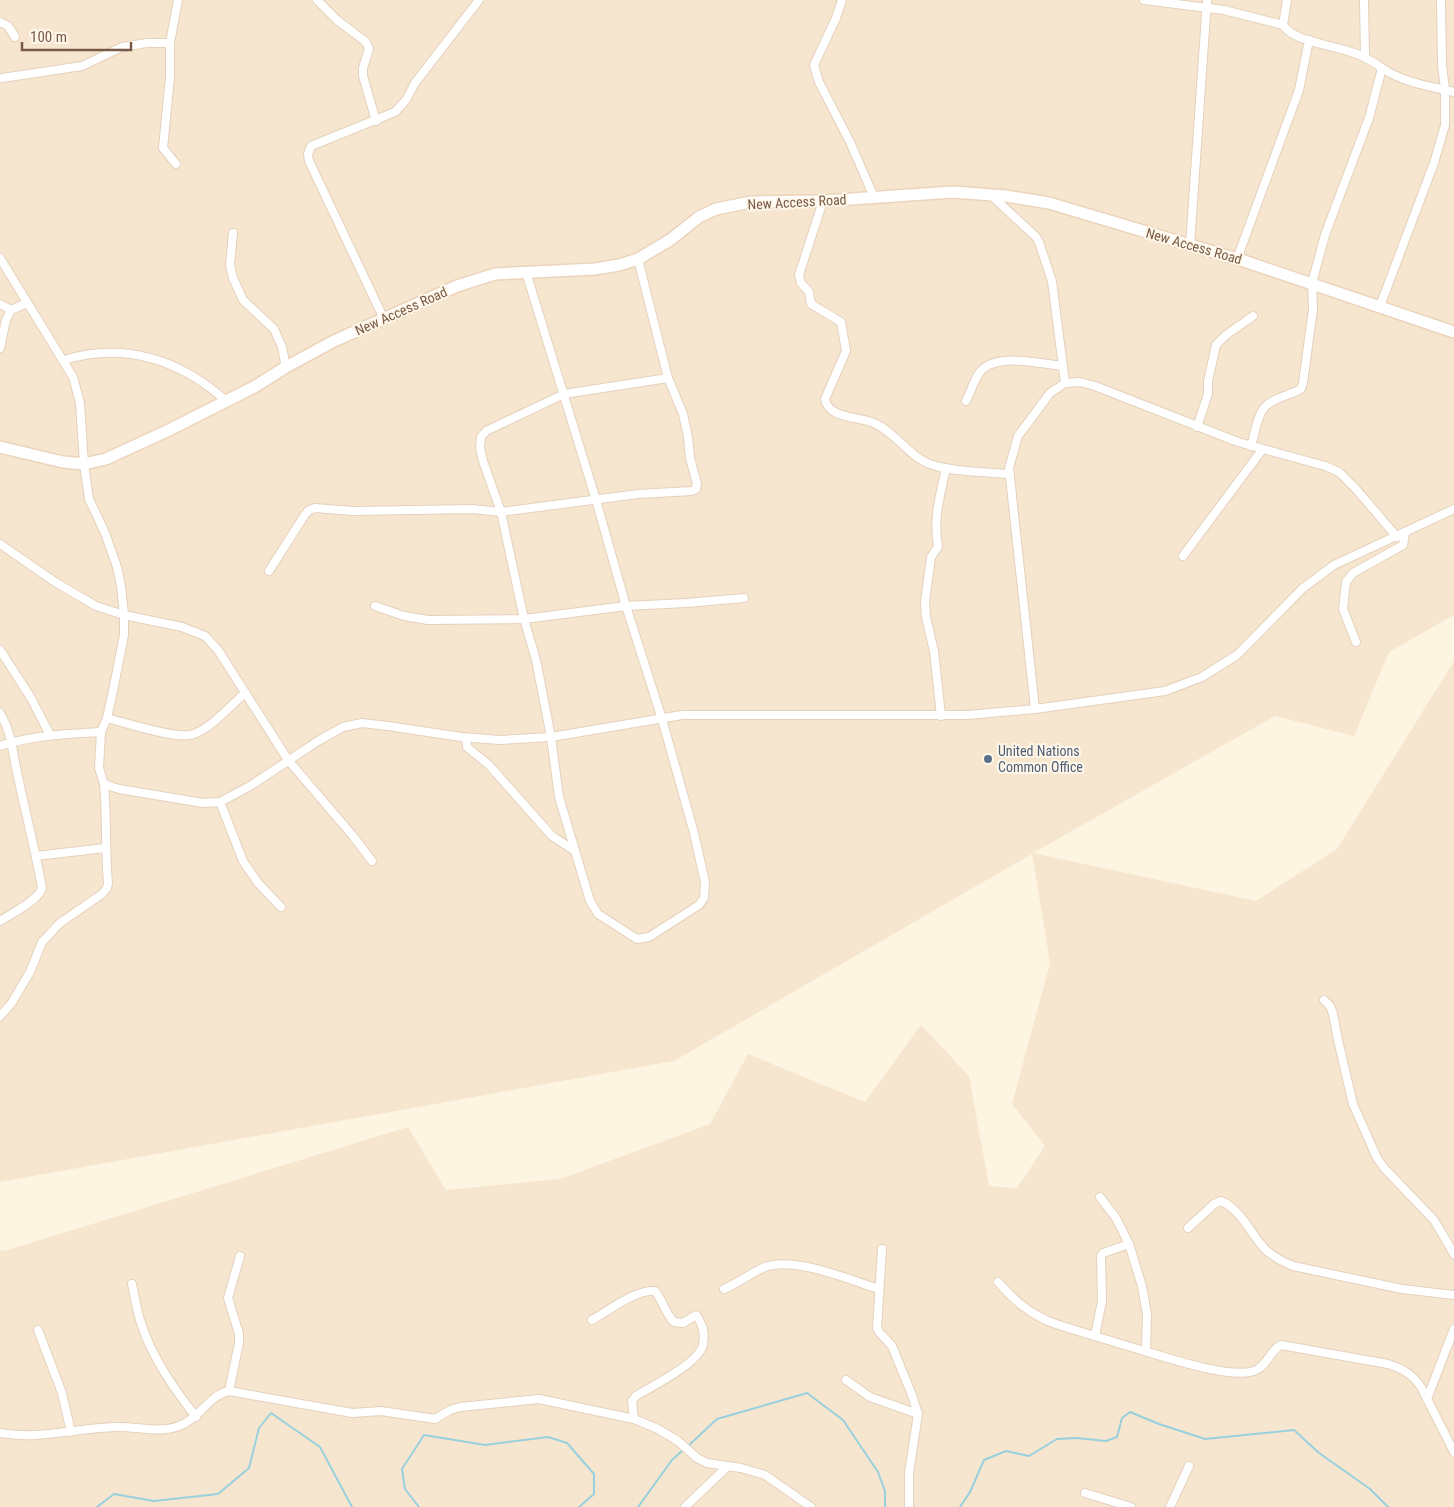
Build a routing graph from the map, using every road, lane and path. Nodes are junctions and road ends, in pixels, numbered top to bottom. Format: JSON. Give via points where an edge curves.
{"nodes":[{"id":1,"x":178,"y":0,"type":"edge"},
{"id":2,"x":317,"y":0,"type":"edge"},
{"id":3,"x":478,"y":0,"type":"edge"},
{"id":4,"x":842,"y":0,"type":"edge"},
{"id":5,"x":1144,"y":0,"type":"edge"},
{"id":6,"x":1287,"y":0,"type":"edge"},
{"id":7,"x":1364,"y":0,"type":"edge"},
{"id":8,"x":1441,"y":0,"type":"edge"},
{"id":9,"x":1207,"y":4,"type":"edge"},
{"id":10,"x":0,"y":22,"type":"edge"},
{"id":11,"x":1283,"y":25,"type":"junction"},
{"id":12,"x":15,"y":37,"type":"dead end"},
{"id":13,"x":1309,"y":40,"type":"junction"},
{"id":14,"x":170,"y":43,"type":"junction"},
{"id":15,"x":1365,"y":57,"type":"junction"},
{"id":16,"x":1382,"y":68,"type":"junction"},
{"id":17,"x":2,"y":78,"type":"dead end"},
{"id":18,"x":1445,"y":90,"type":"junction"},
{"id":19,"x":1454,"y":92,"type":"edge"},
{"id":20,"x":376,"y":121,"type":"junction"},
{"id":21,"x":176,"y":164,"type":"dead end"},
{"id":22,"x":990,"y":194,"type":"junction"},
{"id":23,"x":874,"y":196,"type":"junction"},
{"id":24,"x":823,"y":202,"type":"junction"},
{"id":25,"x":233,"y":233,"type":"dead end"},
{"id":26,"x":1190,"y":245,"type":"junction"},
{"id":27,"x":0,"y":258,"type":"edge"},
{"id":28,"x":1237,"y":258,"type":"junction"},
{"id":29,"x":638,"y":259,"type":"junction"},
{"id":30,"x":526,"y":272,"type":"junction"},
{"id":31,"x":1312,"y":283,"type":"junction"},
{"id":32,"x":27,"y":303,"type":"junction"},
{"id":33,"x":0,"y":304,"type":"edge"},
{"id":34,"x":1380,"y":306,"type":"junction"},
{"id":35,"x":11,"y":310,"type":"junction"},
{"id":36,"x":1253,"y":316,"type":"dead end"},
{"id":37,"x":384,"y":319,"type":"junction"},
{"id":38,"x":1453,"y":328,"type":"edge"},
{"id":39,"x":0,"y":348,"type":"edge"},
{"id":40,"x":64,"y":360,"type":"junction"},
{"id":41,"x":1063,"y":366,"type":"junction"},
{"id":42,"x":286,"y":367,"type":"junction"},
{"id":43,"x":668,"y":378,"type":"junction"},
{"id":44,"x":1065,"y":383,"type":"junction"},
{"id":45,"x":564,"y":394,"type":"junction"},
{"id":46,"x":225,"y":400,"type":"junction"},
{"id":47,"x":966,"y":400,"type":"dead end"},
{"id":48,"x":1197,"y":427,"type":"junction"},
{"id":49,"x":1251,"y":446,"type":"junction"},
{"id":50,"x":0,"y":447,"type":"edge"},
{"id":51,"x":1262,"y":450,"type":"junction"},
{"id":52,"x":84,"y":464,"type":"junction"},
{"id":53,"x":946,"y":468,"type":"junction"},
{"id":54,"x":1009,"y":474,"type":"junction"},
{"id":55,"x":596,"y":500,"type":"junction"},
{"id":56,"x":1454,"y":509,"type":"edge"},
{"id":57,"x":502,"y":512,"type":"junction"},
{"id":58,"x":1405,"y":533,"type":"junction"},
{"id":59,"x":1397,"y":537,"type":"junction"},
{"id":60,"x":0,"y":544,"type":"edge"},
{"id":61,"x":1183,"y":556,"type":"dead end"},
{"id":62,"x":269,"y":571,"type":"dead end"},
{"id":63,"x":744,"y":598,"type":"dead end"},
{"id":64,"x":374,"y":606,"type":"dead end"},
{"id":65,"x":626,"y":606,"type":"junction"},
{"id":66,"x":124,"y":615,"type":"junction"},
{"id":67,"x":524,"y":619,"type":"junction"},
{"id":68,"x":1356,"y":642,"type":"dead end"},
{"id":69,"x":0,"y":650,"type":"edge"},
{"id":70,"x":245,"y":693,"type":"junction"},
{"id":71,"x":1035,"y":709,"type":"junction"},
{"id":72,"x":0,"y":713,"type":"edge"},
{"id":73,"x":941,"y":716,"type":"junction"},
{"id":74,"x":107,"y":718,"type":"junction"},
{"id":75,"x":662,"y":718,"type":"junction"},
{"id":76,"x":101,"y":732,"type":"junction"},
{"id":77,"x":50,"y":735,"type":"junction"},
{"id":78,"x":466,"y":738,"type":"junction"},
{"id":79,"x":551,"y":738,"type":"junction"},
{"id":80,"x":12,"y":742,"type":"junction"},
{"id":81,"x":0,"y":746,"type":"edge"},
{"id":82,"x":288,"y":760,"type":"junction"},
{"id":83,"x":104,"y":784,"type":"junction"},
{"id":84,"x":220,"y":802,"type":"junction"},
{"id":85,"x":105,"y":848,"type":"junction"},
{"id":86,"x":575,"y":851,"type":"junction"},
{"id":87,"x":36,"y":856,"type":"junction"},
{"id":88,"x":372,"y":861,"type":"dead end"},
{"id":89,"x":281,"y":907,"type":"dead end"},
{"id":90,"x":0,"y":921,"type":"edge"},
{"id":91,"x":1324,"y":1000,"type":"dead end"},
{"id":92,"x":0,"y":1016,"type":"edge"},
{"id":93,"x":1100,"y":1197,"type":"dead end"},
{"id":94,"x":1188,"y":1228,"type":"dead end"},
{"id":95,"x":1129,"y":1244,"type":"junction"},
{"id":96,"x":882,"y":1249,"type":"dead end"},
{"id":97,"x":1454,"y":1254,"type":"edge"},
{"id":98,"x":240,"y":1256,"type":"dead end"},
{"id":99,"x":998,"y":1282,"type":"dead end"},
{"id":100,"x":132,"y":1284,"type":"dead end"},
{"id":101,"x":879,"y":1288,"type":"junction"},
{"id":102,"x":724,"y":1289,"type":"dead end"},
{"id":103,"x":1454,"y":1295,"type":"edge"},
{"id":104,"x":592,"y":1320,"type":"dead end"},
{"id":105,"x":1454,"y":1329,"type":"edge"},
{"id":106,"x":38,"y":1330,"type":"dead end"},
{"id":107,"x":1095,"y":1336,"type":"junction"},
{"id":108,"x":1146,"y":1351,"type":"junction"},
{"id":109,"x":846,"y":1380,"type":"dead end"},
{"id":110,"x":229,"y":1391,"type":"junction"},
{"id":111,"x":1427,"y":1399,"type":"junction"},
{"id":112,"x":918,"y":1414,"type":"junction"},
{"id":113,"x":196,"y":1417,"type":"junction"},
{"id":114,"x":634,"y":1418,"type":"junction"},
{"id":115,"x":0,"y":1432,"type":"edge"},
{"id":116,"x":71,"y":1432,"type":"junction"},
{"id":117,"x":1454,"y":1452,"type":"edge"},
{"id":118,"x":728,"y":1466,"type":"junction"},
{"id":119,"x":1189,"y":1466,"type":"dead end"},
{"id":120,"x":1085,"y":1494,"type":"dead end"},
{"id":121,"x":685,"y":1507,"type":"edge"},
{"id":122,"x":811,"y":1507,"type":"edge"},
{"id":123,"x":909,"y":1507,"type":"edge"},
{"id":124,"x":1131,"y":1507,"type":"edge"},
{"id":125,"x":1170,"y":1507,"type":"edge"}],
"edges":[{"from":1,"to":14,"type":"street"},
{"from":2,"to":20,"type":"street","via":[[366,42],[369,49],[363,76]]},
{"from":3,"to":20,"type":"street","via":[[406,100],[395,112]]},
{"from":4,"to":23,"type":"street","via":[[814,65],[819,82]]},
{"from":5,"to":9,"type":"street"},
{"from":6,"to":11,"type":"street"},
{"from":7,"to":15,"type":"street"},
{"from":8,"to":18,"type":"street"},
{"from":9,"to":11,"type":"street"},
{"from":9,"to":26,"type":"street"},
{"from":10,"to":12,"type":"street","via":[[8,26]]},
{"from":11,"to":13,"type":"street","via":[[1292,34]]},
{"from":13,"to":15,"type":"street"},
{"from":13,"to":28,"type":"street","via":[[1299,90]]},
{"from":14,"to":17,"type":"street","via":[[122,47],[82,66]]},
{"from":14,"to":21,"type":"street","via":[[163,148]]},
{"from":15,"to":16,"type":"street"},
{"from":16,"to":18,"type":"street","via":[[1414,83]]},
{"from":16,"to":31,"type":"street","via":[[1369,118],[1328,227]]},
{"from":18,"to":19,"type":"street"},
{"from":18,"to":34,"type":"street","via":[[1445,125],[1440,147]]},
{"from":20,"to":37,"type":"street","via":[[311,146],[308,154]]},
{"from":22,"to":23,"type":"main road","name":"New Access Road","via":[[953,192]]},
{"from":22,"to":26,"type":"main road","name":"New Access Road","via":[[1048,203]]},
{"from":22,"to":41,"type":"street","via":[[1039,242],[1052,280]]},
{"from":23,"to":24,"type":"main road","name":"New Access Road"},
{"from":24,"to":29,"type":"main road","name":"New Access Road","via":[[751,202],[716,209]]},
{"from":24,"to":53,"type":"street","via":[[799,275],[808,290],[811,304],[841,322],[846,351],[827,393],[826,406],[838,414],[873,422],[924,461]]},
{"from":25,"to":42,"type":"street","via":[[230,265],[234,278],[244,300],[274,329]]},
{"from":26,"to":28,"type":"main road","name":"New Access Road"},
{"from":27,"to":32,"type":"street"},
{"from":28,"to":31,"type":"main road","name":"New Access Road"},
{"from":29,"to":30,"type":"main road","name":"New Access Road","via":[[595,270]]},
{"from":29,"to":43,"type":"street"},
{"from":30,"to":37,"type":"main road","name":"New Access Road","via":[[495,274],[457,286]]},
{"from":30,"to":45,"type":"street"},
{"from":31,"to":34,"type":"main road","name":"New Access Road"},
{"from":31,"to":49,"type":"street","via":[[1313,308],[1303,383],[1297,391],[1264,407]]},
{"from":32,"to":35,"type":"street"},
{"from":32,"to":40,"type":"street"},
{"from":33,"to":35,"type":"street"},
{"from":34,"to":38,"type":"main road","name":"New Access Road"},
{"from":35,"to":39,"type":"street"},
{"from":36,"to":48,"type":"street","via":[[1216,345],[1208,394]]},
{"from":37,"to":42,"type":"main road","name":"New Access Road"},
{"from":40,"to":46,"type":"street","via":[[97,353],[147,356],[170,364],[207,385]]},
{"from":40,"to":52,"type":"street","via":[[77,390]]},
{"from":41,"to":44,"type":"street"},
{"from":41,"to":47,"type":"street","via":[[997,361],[980,372]]},
{"from":42,"to":46,"type":"main road","name":"New Access Road"},
{"from":43,"to":45,"type":"street"},
{"from":43,"to":55,"type":"street","via":[[683,414],[696,489]]},
{"from":44,"to":48,"type":"street","via":[[1095,386]]},
{"from":44,"to":54,"type":"street","via":[[1050,393],[1018,436]]},
{"from":45,"to":55,"type":"street"},
{"from":45,"to":57,"type":"street","via":[[486,430],[481,437],[483,461]]},
{"from":46,"to":52,"type":"main road","name":"New Access Road","via":[[106,459]]},
{"from":48,"to":49,"type":"street"},
{"from":49,"to":51,"type":"street"},
{"from":50,"to":52,"type":"main road","name":"New Access Road"},
{"from":51,"to":59,"type":"street","via":[[1339,472]]},
{"from":51,"to":61,"type":"street"},
{"from":52,"to":66,"type":"street","via":[[89,499],[117,567]]},
{"from":53,"to":54,"type":"street"},
{"from":53,"to":73,"type":"street","via":[[937,505],[935,530],[938,547],[931,557],[925,602]]},
{"from":54,"to":71,"type":"street"},
{"from":55,"to":57,"type":"street"},
{"from":55,"to":65,"type":"street"},
{"from":56,"to":58,"type":"street"},
{"from":57,"to":62,"type":"street","via":[[315,508],[304,516]]},
{"from":57,"to":67,"type":"street"},
{"from":58,"to":59,"type":"street"},
{"from":58,"to":68,"type":"street","via":[[1403,545],[1353,573],[1346,582],[1343,609]]},
{"from":59,"to":71,"type":"street","via":[[1334,564],[1303,588],[1237,655],[1202,677],[1165,691]]},
{"from":60,"to":66,"type":"street","via":[[54,582],[84,599]]},
{"from":63,"to":65,"type":"street"},
{"from":64,"to":67,"type":"street","via":[[428,620]]},
{"from":65,"to":67,"type":"street"},
{"from":65,"to":75,"type":"street"},
{"from":66,"to":70,"type":"street","via":[[182,627],[205,636],[218,650]]},
{"from":66,"to":74,"type":"street","via":[[120,662]]},
{"from":67,"to":79,"type":"street","via":[[536,660]]},
{"from":69,"to":77,"type":"street"},
{"from":70,"to":74,"type":"street","via":[[212,724],[191,735]]},
{"from":70,"to":82,"type":"street"},
{"from":71,"to":73,"type":"street"},
{"from":72,"to":80,"type":"street"},
{"from":73,"to":75,"type":"street","via":[[703,714]]},
{"from":74,"to":76,"type":"street"},
{"from":75,"to":79,"type":"street"},
{"from":75,"to":86,"type":"street","via":[[694,833],[705,882],[704,898],[699,905],[650,937],[637,939],[598,914],[590,901]]},
{"from":76,"to":77,"type":"street"},
{"from":76,"to":83,"type":"street","via":[[99,768]]},
{"from":77,"to":80,"type":"street"},
{"from":78,"to":79,"type":"street"},
{"from":78,"to":82,"type":"street","via":[[362,723],[343,727]]},
{"from":78,"to":86,"type":"street","via":[[467,747],[489,765],[552,836]]},
{"from":79,"to":86,"type":"street","via":[[559,797]]},
{"from":80,"to":81,"type":"street"},
{"from":80,"to":87,"type":"street"},
{"from":82,"to":84,"type":"street"},
{"from":82,"to":88,"type":"street"},
{"from":83,"to":84,"type":"street","via":[[203,803]]},
{"from":83,"to":85,"type":"street"},
{"from":84,"to":89,"type":"street","via":[[243,861]]},
{"from":85,"to":87,"type":"street"},
{"from":85,"to":92,"type":"street","via":[[107,888],[60,923],[42,942],[30,972]]},
{"from":87,"to":90,"type":"street","via":[[41,893]]},
{"from":91,"to":97,"type":"street","via":[[1333,1014],[1354,1104],[1377,1158],[1434,1220]]},
{"from":93,"to":95,"type":"street","via":[[1116,1218]]},
{"from":94,"to":103,"type":"street","via":[[1221,1201],[1239,1216],[1266,1249],[1293,1266],[1402,1289]]},
{"from":95,"to":107,"type":"street","via":[[1101,1256],[1102,1300]]},
{"from":95,"to":108,"type":"street","via":[[1146,1303]]},
{"from":96,"to":101,"type":"street"},
{"from":98,"to":110,"type":"street","via":[[228,1298],[239,1334]]},
{"from":99,"to":107,"type":"street","via":[[1032,1314]]},
{"from":100,"to":113,"type":"street","via":[[146,1335],[159,1362]]},
{"from":101,"to":102,"type":"street","via":[[802,1265],[782,1263],[766,1267]]},
{"from":101,"to":112,"type":"street","via":[[877,1328],[892,1346]]},
{"from":104,"to":114,"type":"street","via":[[648,1291],[655,1292],[674,1322],[683,1323],[696,1315],[699,1318],[704,1334],[699,1353],[679,1371],[636,1396],[632,1401]]},
{"from":105,"to":111,"type":"street"},
{"from":106,"to":116,"type":"street","via":[[62,1393]]},
{"from":107,"to":108,"type":"street"},
{"from":108,"to":111,"type":"street","via":[[1230,1372],[1247,1373],[1264,1365],[1277,1347],[1287,1345],[1402,1368],[1416,1380]]},
{"from":109,"to":112,"type":"street","via":[[870,1396]]},
{"from":110,"to":113,"type":"street","via":[[219,1394]]},
{"from":110,"to":114,"type":"street","via":[[352,1414],[381,1411],[435,1419],[460,1408],[539,1399]]},
{"from":111,"to":117,"type":"street"},
{"from":112,"to":123,"type":"street","via":[[909,1473]]},
{"from":113,"to":116,"type":"street","via":[[167,1430],[114,1427]]},
{"from":114,"to":118,"type":"street","via":[[658,1428],[696,1458]]},
{"from":115,"to":116,"type":"street"},
{"from":118,"to":121,"type":"street"},
{"from":118,"to":122,"type":"street","via":[[766,1475]]},
{"from":119,"to":125,"type":"street"},
{"from":120,"to":124,"type":"street"}]}
